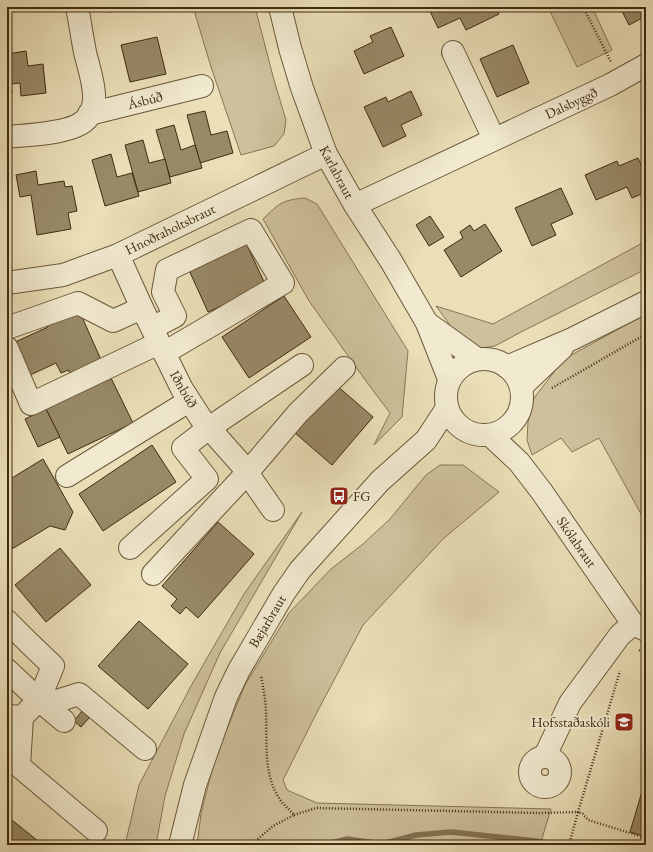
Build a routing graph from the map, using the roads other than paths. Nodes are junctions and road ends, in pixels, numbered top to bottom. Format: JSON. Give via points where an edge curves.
{"nodes":[{"id":1,"x":77,"y":7,"type":"edge"},
{"id":2,"x":280,"y":7,"type":"edge"},
{"id":3,"x":453,"y":52,"type":"dead end"},
{"id":4,"x":646,"y":65,"type":"edge"},
{"id":5,"x":202,"y":86,"type":"dead end"},
{"id":6,"x":89,"y":114,"type":"junction"},
{"id":7,"x":7,"y":137,"type":"edge"},
{"id":8,"x":494,"y":139,"type":"junction"},
{"id":9,"x":326,"y":154,"type":"junction"},
{"id":10,"x":355,"y":205,"type":"junction"},
{"id":11,"x":118,"y":255,"type":"junction"},
{"id":12,"x":7,"y":283,"type":"edge"},
{"id":13,"x":646,"y":302,"type":"edge"},
{"id":14,"x":142,"y":308,"type":"junction"},
{"id":15,"x":427,"y":323,"type":"junction"},
{"id":16,"x":7,"y":328,"type":"edge"},
{"id":17,"x":572,"y":339,"type":"junction"},
{"id":18,"x":158,"y":341,"type":"junction"},
{"id":19,"x":7,"y":348,"type":"edge"},
{"id":20,"x":477,"y":359,"type":"junction"},
{"id":21,"x":302,"y":365,"type":"dead end"},
{"id":22,"x":507,"y":367,"type":"junction"},
{"id":23,"x":344,"y":368,"type":"dead end"},
{"id":24,"x":450,"y":379,"type":"junction"},
{"id":25,"x":521,"y":387,"type":"junction"},
{"id":26,"x":189,"y":401,"type":"junction"},
{"id":27,"x":446,"y":408,"type":"junction"},
{"id":28,"x":512,"y":424,"type":"junction"},
{"id":29,"x":209,"y":428,"type":"junction"},
{"id":30,"x":460,"y":428,"type":"junction"},
{"id":31,"x":490,"y":435,"type":"junction"},
{"id":32,"x":426,"y":440,"type":"junction"},
{"id":33,"x":519,"y":462,"type":"junction"},
{"id":34,"x":247,"y":473,"type":"junction"},
{"id":35,"x":67,"y":476,"type":"dead end"},
{"id":36,"x":273,"y":510,"type":"dead end"},
{"id":37,"x":130,"y":548,"type":"dead end"},
{"id":38,"x":153,"y":574,"type":"dead end"},
{"id":39,"x":7,"y":621,"type":"edge"},
{"id":40,"x":638,"y":634,"type":"edge"},
{"id":41,"x":7,"y":670,"type":"edge"},
{"id":42,"x":42,"y":702,"type":"junction"},
{"id":43,"x":14,"y":716,"type":"edge"},
{"id":44,"x":64,"y":721,"type":"dead end"},
{"id":45,"x":145,"y":749,"type":"dead end"},
{"id":46,"x":545,"y":756,"type":"dead end"},
{"id":47,"x":96,"y":831,"type":"dead end"},
{"id":48,"x":180,"y":845,"type":"edge"}],
"edges":[{"from":1,"to":6,"type":"street","via":[[95,97]]},
{"from":2,"to":9,"type":"street","name":"Karlabraut","via":[[300,81]]},
{"from":3,"to":8,"type":"street"},
{"from":4,"to":8,"type":"street","name":"Dalsbyggð","via":[[620,80]]},
{"from":5,"to":6,"type":"street","name":"Ásbúð"},
{"from":6,"to":7,"type":"street","name":"Ásbúð","via":[[78,125],[66,130]]},
{"from":8,"to":10,"type":"street","name":"Dalsbyggð"},
{"from":9,"to":10,"type":"street","name":"Karlabraut"},
{"from":9,"to":11,"type":"street","name":"Hnoðraholtsbraut"},
{"from":10,"to":15,"type":"street","name":"Karlabraut"},
{"from":11,"to":12,"type":"street","name":"Hnoðraholtsbraut","via":[[63,275]]},
{"from":11,"to":14,"type":"street","name":"Iðnbúð"},
{"from":13,"to":17,"type":"street"},
{"from":14,"to":16,"type":"street","via":[[113,321],[78,303]]},
{"from":14,"to":18,"type":"street","name":"Iðnbúð"},
{"from":15,"to":20,"type":"street","name":"Karlabraut"},
{"from":15,"to":24,"type":"street","name":"Karlabraut"},
{"from":17,"to":22,"type":"street"},
{"from":17,"to":25,"type":"street"},
{"from":18,"to":18,"type":"street","via":[[283,283],[252,230],[167,270],[163,292],[175,316]]},
{"from":18,"to":19,"type":"street","via":[[31,404]]},
{"from":18,"to":26,"type":"street","name":"Iðnbúð"},
{"from":20,"to":22,"type":"street","via":[[497,361]]},
{"from":20,"to":24,"type":"street","via":[[459,367]]},
{"from":21,"to":29,"type":"street"},
{"from":22,"to":25,"type":"street","via":[[516,376]]},
{"from":23,"to":34,"type":"street","via":[[298,413]]},
{"from":24,"to":27,"type":"street","name":"Bæjarbraut","via":[[446,391]]},
{"from":25,"to":28,"type":"street","via":[[522,404]]},
{"from":26,"to":29,"type":"street","name":"Iðnbúð"},
{"from":26,"to":35,"type":"street"},
{"from":27,"to":30,"type":"street"},
{"from":27,"to":32,"type":"street","name":"Bæjarbraut"},
{"from":28,"to":31,"type":"street"},
{"from":28,"to":33,"type":"street","name":"Skólabraut"},
{"from":29,"to":34,"type":"street","name":"Iðnbúð"},
{"from":29,"to":37,"type":"street","via":[[183,448],[207,479]]},
{"from":30,"to":31,"type":"street","via":[[480,436]]},
{"from":30,"to":32,"type":"street","name":"Bæjarbraut"},
{"from":31,"to":33,"type":"street","name":"Skólabraut"},
{"from":32,"to":48,"type":"street","name":"Bæjarbraut","via":[[387,474],[338,526],[300,570],[269,618],[239,670],[215,725],[194,785]]},
{"from":33,"to":40,"type":"street","name":"Skólabraut","via":[[581,547]]},
{"from":34,"to":36,"type":"street","name":"Iðnbúð"},
{"from":34,"to":38,"type":"street"},
{"from":39,"to":42,"type":"street","via":[[53,666]]},
{"from":40,"to":46,"type":"street","via":[[620,635],[570,703]]},
{"from":41,"to":42,"type":"street"},
{"from":42,"to":43,"type":"street"},
{"from":42,"to":44,"type":"street"},
{"from":42,"to":45,"type":"street","via":[[79,694]]},
{"from":43,"to":47,"type":"street","via":[[19,766]]}]}
